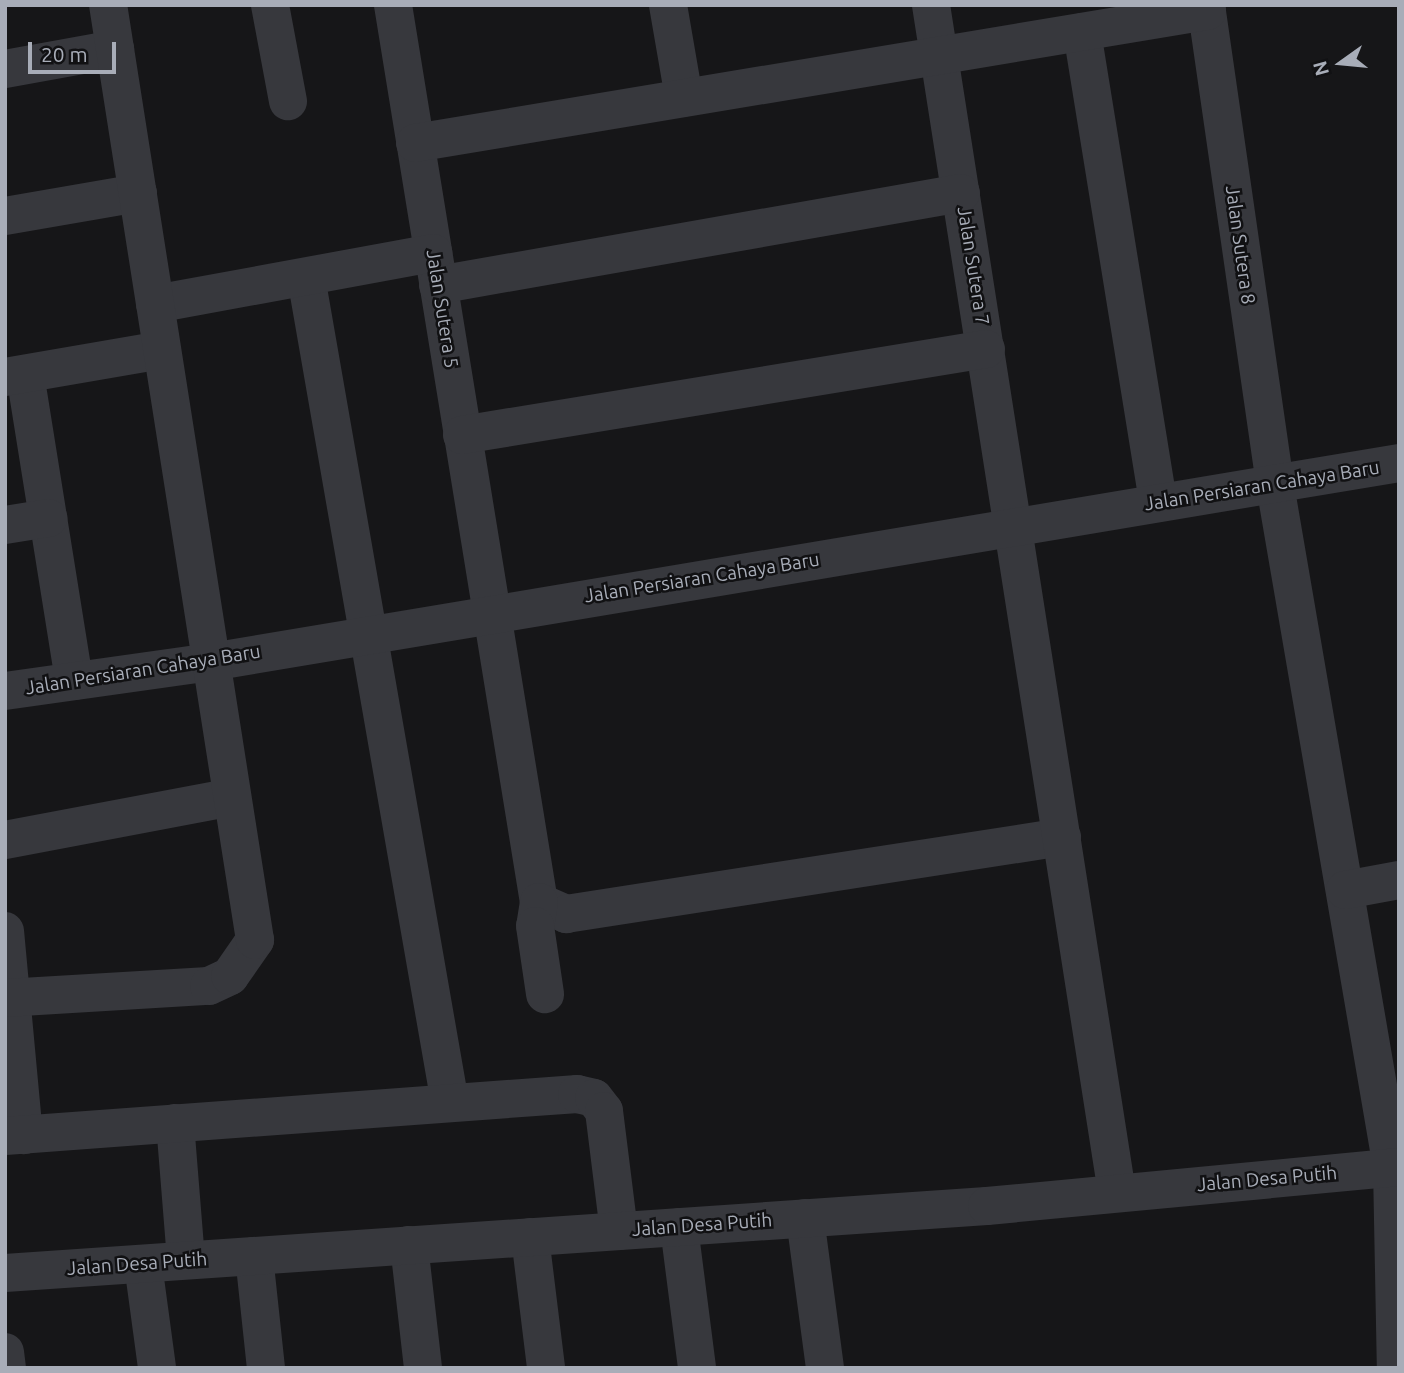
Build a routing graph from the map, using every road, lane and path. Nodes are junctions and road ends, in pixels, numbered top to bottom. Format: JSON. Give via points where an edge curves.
{"nodes":[{"id":1,"x":108,"y":5,"type":"edge"},
{"id":2,"x":270,"y":5,"type":"edge"},
{"id":3,"x":393,"y":5,"type":"edge"},
{"id":4,"x":668,"y":5,"type":"edge"},
{"id":5,"x":931,"y":5,"type":"edge"},
{"id":6,"x":1207,"y":8,"type":"edge"},
{"id":7,"x":1082,"y":32,"type":"junction"},
{"id":8,"x":115,"y":50,"type":"junction"},
{"id":9,"x":939,"y":55,"type":"junction"},
{"id":10,"x":5,"y":69,"type":"edge"},
{"id":11,"x":684,"y":98,"type":"junction"},
{"id":12,"x":288,"y":101,"type":"dead end"},
{"id":13,"x":415,"y":143,"type":"junction"},
{"id":14,"x":138,"y":193,"type":"junction"},
{"id":15,"x":961,"y":193,"type":"junction"},
{"id":16,"x":5,"y":216,"type":"edge"},
{"id":17,"x":435,"y":269,"type":"junction"},
{"id":18,"x":306,"y":277,"type":"junction"},
{"id":19,"x":155,"y":304,"type":"junction"},
{"id":20,"x":986,"y":349,"type":"junction"},
{"id":21,"x":162,"y":350,"type":"junction"},
{"id":22,"x":15,"y":376,"type":"edge"},
{"id":23,"x":462,"y":435,"type":"junction"},
{"id":24,"x":1399,"y":463,"type":"edge"},
{"id":25,"x":1275,"y":485,"type":"junction"},
{"id":26,"x":1158,"y":503,"type":"junction"},
{"id":27,"x":48,"y":518,"type":"junction"},
{"id":28,"x":5,"y":525,"type":"edge"},
{"id":29,"x":1014,"y":526,"type":"junction"},
{"id":30,"x":491,"y":613,"type":"junction"},
{"id":31,"x":368,"y":634,"type":"junction"},
{"id":32,"x":211,"y":662,"type":"junction"},
{"id":33,"x":74,"y":681,"type":"junction"},
{"id":34,"x":5,"y":691,"type":"edge"},
{"id":35,"x":232,"y":797,"type":"junction"},
{"id":36,"x":1062,"y":837,"type":"junction"},
{"id":37,"x":5,"y":841,"type":"edge"},
{"id":38,"x":1399,"y":880,"type":"edge"},
{"id":39,"x":1345,"y":890,"type":"junction"},
{"id":40,"x":539,"y":902,"type":"junction"},
{"id":41,"x":5,"y":931,"type":"edge"},
{"id":42,"x":545,"y":994,"type":"dead end"},
{"id":43,"x":10,"y":998,"type":"edge"},
{"id":44,"x":450,"y":1103,"type":"junction"},
{"id":45,"x":175,"y":1124,"type":"junction"},
{"id":46,"x":15,"y":1135,"type":"edge"},
{"id":47,"x":1396,"y":1167,"type":"edge"},
{"id":48,"x":1117,"y":1193,"type":"junction"},
{"id":49,"x":805,"y":1218,"type":"junction"},
{"id":50,"x":679,"y":1227,"type":"junction"},
{"id":51,"x":619,"y":1231,"type":"junction"},
{"id":52,"x":530,"y":1237,"type":"junction"},
{"id":53,"x":409,"y":1245,"type":"junction"},
{"id":54,"x":254,"y":1256,"type":"junction"},
{"id":55,"x":186,"y":1260,"type":"junction"},
{"id":56,"x":142,"y":1264,"type":"junction"},
{"id":57,"x":5,"y":1273,"type":"edge"},
{"id":58,"x":5,"y":1352,"type":"edge"},
{"id":59,"x":7,"y":1368,"type":"edge"},
{"id":60,"x":157,"y":1368,"type":"edge"},
{"id":61,"x":266,"y":1368,"type":"edge"},
{"id":62,"x":423,"y":1368,"type":"edge"},
{"id":63,"x":546,"y":1368,"type":"edge"},
{"id":64,"x":697,"y":1368,"type":"edge"},
{"id":65,"x":825,"y":1368,"type":"edge"},
{"id":66,"x":1396,"y":1368,"type":"edge"}],
"edges":[{"from":1,"to":8,"type":"street"},
{"from":2,"to":12,"type":"street"},
{"from":3,"to":13,"type":"street","name":"Jalan Sutera 5"},
{"from":4,"to":11,"type":"street"},
{"from":5,"to":9,"type":"street","name":"Jalan Sutera 7"},
{"from":6,"to":7,"type":"street"},
{"from":6,"to":25,"type":"street","name":"Jalan Sutera 8"},
{"from":7,"to":9,"type":"street"},
{"from":7,"to":26,"type":"street"},
{"from":8,"to":10,"type":"street"},
{"from":8,"to":14,"type":"street"},
{"from":9,"to":11,"type":"street"},
{"from":9,"to":15,"type":"street","name":"Jalan Sutera 7"},
{"from":11,"to":13,"type":"street"},
{"from":13,"to":17,"type":"street","name":"Jalan Sutera 5"},
{"from":14,"to":16,"type":"street"},
{"from":14,"to":19,"type":"street"},
{"from":15,"to":17,"type":"street"},
{"from":15,"to":20,"type":"street","name":"Jalan Sutera 7"},
{"from":17,"to":18,"type":"street"},
{"from":17,"to":23,"type":"street","name":"Jalan Sutera 5"},
{"from":18,"to":19,"type":"street"},
{"from":18,"to":31,"type":"street"},
{"from":19,"to":21,"type":"street"},
{"from":20,"to":23,"type":"street"},
{"from":20,"to":29,"type":"street","name":"Jalan Sutera 7"},
{"from":21,"to":22,"type":"street"},
{"from":21,"to":32,"type":"street"},
{"from":22,"to":27,"type":"street"},
{"from":23,"to":30,"type":"street","name":"Jalan Sutera 5"},
{"from":24,"to":25,"type":"street","name":"Jalan Persiaran Cahaya Baru"},
{"from":25,"to":26,"type":"street","name":"Jalan Persiaran Cahaya Baru"},
{"from":25,"to":39,"type":"street","name":"Jalan Sutera 8"},
{"from":26,"to":29,"type":"street","name":"Jalan Persiaran Cahaya Baru"},
{"from":27,"to":28,"type":"street"},
{"from":27,"to":33,"type":"street"},
{"from":29,"to":30,"type":"street","name":"Jalan Persiaran Cahaya Baru"},
{"from":29,"to":36,"type":"street","name":"Jalan Sutera 7"},
{"from":30,"to":31,"type":"street","name":"Jalan Persiaran Cahaya Baru"},
{"from":30,"to":40,"type":"street","name":"Jalan Sutera 5"},
{"from":31,"to":32,"type":"street","name":"Jalan Persiaran Cahaya Baru"},
{"from":31,"to":44,"type":"street"},
{"from":32,"to":33,"type":"street","name":"Jalan Persiaran Cahaya Baru"},
{"from":32,"to":35,"type":"street"},
{"from":33,"to":34,"type":"street","name":"Jalan Persiaran Cahaya Baru"},
{"from":35,"to":37,"type":"street"},
{"from":35,"to":43,"type":"street","via":[[255,940],[230,976],[209,986]]},
{"from":36,"to":40,"type":"street","via":[[566,914]]},
{"from":36,"to":48,"type":"street","name":"Jalan Sutera 7"},
{"from":38,"to":39,"type":"street"},
{"from":39,"to":47,"type":"street","name":"Jalan Sutera 8"},
{"from":40,"to":42,"type":"street","name":"Jalan Sutera 5","via":[[536,926]]},
{"from":41,"to":43,"type":"street"},
{"from":43,"to":46,"type":"street"},
{"from":44,"to":45,"type":"street"},
{"from":44,"to":51,"type":"street","via":[[559,1094],[594,1098],[604,1111]]},
{"from":45,"to":46,"type":"street"},
{"from":45,"to":55,"type":"street"},
{"from":47,"to":48,"type":"street","name":"Jalan Desa Putih"},
{"from":47,"to":66,"type":"street","name":"Jalan Sutera 8"},
{"from":48,"to":49,"type":"street","name":"Jalan Desa Putih"},
{"from":49,"to":50,"type":"street","name":"Jalan Desa Putih"},
{"from":49,"to":65,"type":"street"},
{"from":50,"to":51,"type":"street","name":"Jalan Desa Putih"},
{"from":50,"to":64,"type":"street"},
{"from":51,"to":52,"type":"street","name":"Jalan Desa Putih"},
{"from":52,"to":53,"type":"street","name":"Jalan Desa Putih"},
{"from":52,"to":63,"type":"street"},
{"from":53,"to":54,"type":"street","name":"Jalan Desa Putih"},
{"from":53,"to":62,"type":"street"},
{"from":54,"to":55,"type":"street","name":"Jalan Desa Putih"},
{"from":54,"to":61,"type":"street"},
{"from":55,"to":56,"type":"street","name":"Jalan Desa Putih"},
{"from":56,"to":57,"type":"street","name":"Jalan Desa Putih"},
{"from":56,"to":60,"type":"street"},
{"from":58,"to":59,"type":"street"}]}
